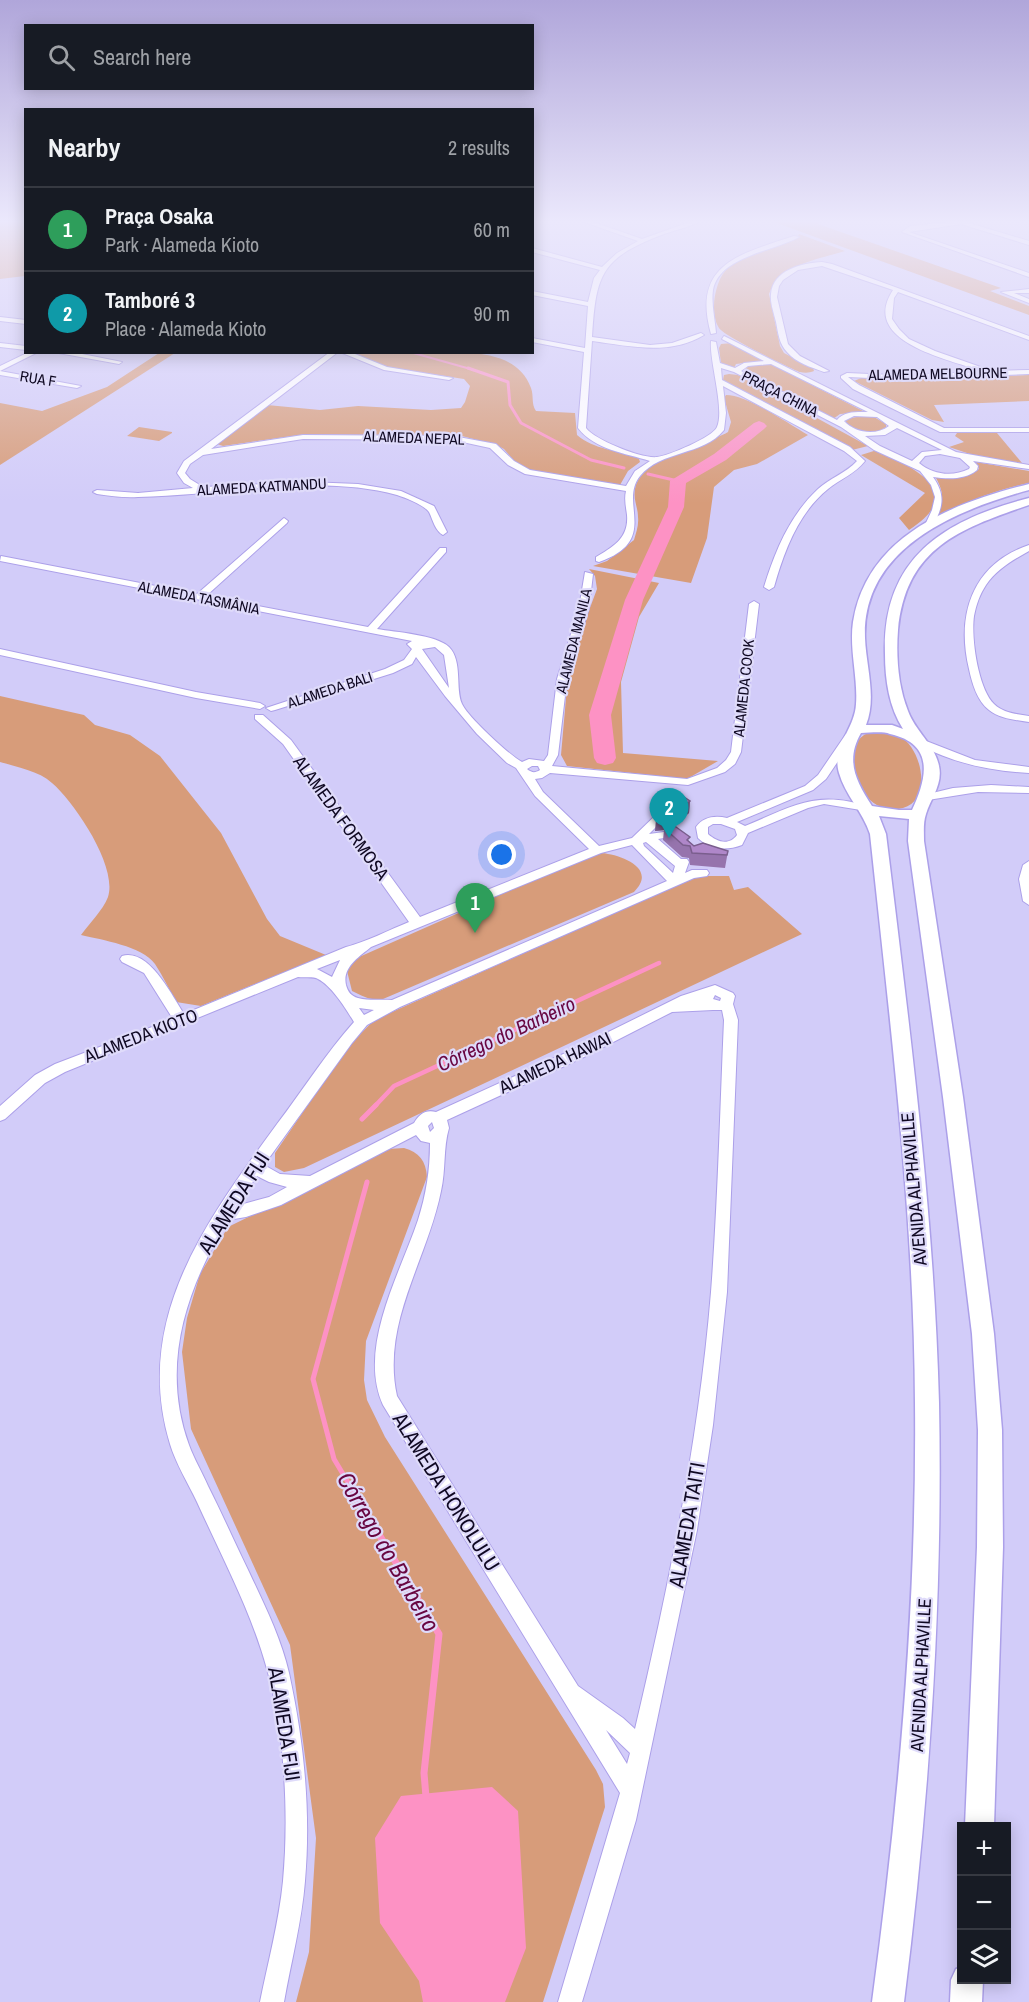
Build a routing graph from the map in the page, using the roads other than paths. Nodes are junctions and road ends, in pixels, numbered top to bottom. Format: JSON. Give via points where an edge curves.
{"nodes":[{"id":1,"x":591,"y":315,"type":"edge"},
{"id":2,"x":712,"y":315,"type":"edge"},
{"id":3,"x":779,"y":315,"type":"edge"},
{"id":4,"x":889,"y":315,"type":"edge"},
{"id":5,"x":968,"y":315,"type":"edge"},
{"id":6,"x":0,"y":319,"type":"edge"},
{"id":7,"x":24,"y":322,"type":"edge"},
{"id":8,"x":713,"y":333,"type":"junction"},
{"id":9,"x":702,"y":338,"type":"junction"},
{"id":10,"x":724,"y":338,"type":"junction"},
{"id":11,"x":1029,"y":338,"type":"edge"},
{"id":12,"x":589,"y":339,"type":"junction"},
{"id":13,"x":534,"y":340,"type":"edge"},
{"id":14,"x":713,"y":342,"type":"junction"},
{"id":15,"x":0,"y":345,"type":"edge"},
{"id":16,"x":24,"y":348,"type":"edge"},
{"id":17,"x":587,"y":351,"type":"junction"},
{"id":18,"x":31,"y":354,"type":"edge"},
{"id":19,"x":69,"y":354,"type":"edge"},
{"id":20,"x":331,"y":354,"type":"edge"},
{"id":21,"x":348,"y":354,"type":"edge"},
{"id":22,"x":119,"y":362,"type":"dead end"},
{"id":23,"x":774,"y":362,"type":"junction"},
{"id":24,"x":718,"y":365,"type":"junction"},
{"id":25,"x":0,"y":371,"type":"edge"},
{"id":26,"x":736,"y":371,"type":"junction"},
{"id":27,"x":826,"y":372,"type":"junction"},
{"id":28,"x":1029,"y":372,"type":"edge"},
{"id":29,"x":995,"y":374,"type":"junction"},
{"id":30,"x":845,"y":376,"type":"junction"},
{"id":31,"x":806,"y":377,"type":"junction"},
{"id":32,"x":449,"y":378,"type":"dead end"},
{"id":33,"x":719,"y":384,"type":"junction"},
{"id":34,"x":77,"y":386,"type":"dead end"},
{"id":35,"x":879,"y":415,"type":"junction"},
{"id":36,"x":841,"y":425,"type":"junction"},
{"id":37,"x":893,"y":426,"type":"junction"},
{"id":38,"x":850,"y":430,"type":"junction"},
{"id":39,"x":1029,"y":430,"type":"edge"},
{"id":40,"x":869,"y":434,"type":"junction"},
{"id":41,"x":210,"y":445,"type":"junction"},
{"id":42,"x":225,"y":449,"type":"junction"},
{"id":43,"x":628,"y":451,"type":"junction"},
{"id":44,"x":940,"y":452,"type":"junction"},
{"id":45,"x":198,"y":453,"type":"junction"},
{"id":46,"x":956,"y":454,"type":"junction"},
{"id":47,"x":664,"y":455,"type":"junction"},
{"id":48,"x":966,"y":458,"type":"junction"},
{"id":49,"x":656,"y":460,"type":"junction"},
{"id":50,"x":919,"y":465,"type":"junction"},
{"id":51,"x":1029,"y":467,"type":"edge"},
{"id":52,"x":1029,"y":487,"type":"edge"},
{"id":53,"x":629,"y":489,"type":"junction"},
{"id":54,"x":201,"y":490,"type":"junction"},
{"id":55,"x":97,"y":492,"type":"dead end"},
{"id":56,"x":1029,"y":501,"type":"edge"},
{"id":57,"x":284,"y":521,"type":"dead end"},
{"id":58,"x":929,"y":525,"type":"junction"},
{"id":59,"x":443,"y":532,"type":"dead end"},
{"id":60,"x":443,"y":549,"type":"dead end"},
{"id":61,"x":1027,"y":550,"type":"edge"},
{"id":62,"x":599,"y":559,"type":"dead end"},
{"id":63,"x":1,"y":560,"type":"edge"},
{"id":64,"x":588,"y":574,"type":"dead end"},
{"id":65,"x":769,"y":586,"type":"dead end"},
{"id":66,"x":199,"y":597,"type":"junction"},
{"id":67,"x":754,"y":604,"type":"dead end"},
{"id":68,"x":370,"y":631,"type":"junction"},
{"id":69,"x":396,"y":637,"type":"junction"},
{"id":70,"x":438,"y":645,"type":"junction"},
{"id":71,"x":416,"y":648,"type":"junction"},
{"id":72,"x":0,"y":652,"type":"edge"},
{"id":73,"x":389,"y":671,"type":"junction"},
{"id":74,"x":451,"y":672,"type":"junction"},
{"id":75,"x":432,"y":675,"type":"junction"},
{"id":76,"x":457,"y":702,"type":"junction"},
{"id":77,"x":262,"y":711,"type":"junction"},
{"id":78,"x":1029,"y":720,"type":"edge"},
{"id":79,"x":859,"y":729,"type":"junction"},
{"id":80,"x":921,"y":742,"type":"junction"},
{"id":81,"x":552,"y":744,"type":"junction"},
{"id":82,"x":528,"y":766,"type":"junction"},
{"id":83,"x":546,"y":769,"type":"junction"},
{"id":84,"x":1029,"y":771,"type":"edge"},
{"id":85,"x":1029,"y":789,"type":"edge"},
{"id":86,"x":550,"y":805,"type":"junction"},
{"id":87,"x":923,"y":806,"type":"junction"},
{"id":88,"x":868,"y":810,"type":"junction"},
{"id":89,"x":664,"y":813,"type":"edge"},
{"id":90,"x":729,"y":821,"type":"junction"},
{"id":91,"x":743,"y":831,"type":"junction"},
{"id":92,"x":636,"y":842,"type":"junction"},
{"id":93,"x":597,"y":850,"type":"junction"},
{"id":94,"x":1029,"y":865,"type":"edge"},
{"id":95,"x":703,"y":873,"type":"dead end"},
{"id":96,"x":675,"y":882,"type":"junction"},
{"id":97,"x":1029,"y":901,"type":"edge"},
{"id":98,"x":417,"y":923,"type":"junction"},
{"id":99,"x":366,"y":944,"type":"junction"},
{"id":100,"x":127,"y":959,"type":"dead end"},
{"id":101,"x":292,"y":973,"type":"junction"},
{"id":102,"x":344,"y":996,"type":"junction"},
{"id":103,"x":715,"y":1002,"type":"joint"},
{"id":104,"x":395,"y":1004,"type":"junction"},
{"id":105,"x":181,"y":1021,"type":"junction"},
{"id":106,"x":362,"y":1022,"type":"junction"},
{"id":107,"x":0,"y":1115,"type":"edge"},
{"id":108,"x":437,"y":1126,"type":"junction"},
{"id":109,"x":255,"y":1167,"type":"junction"},
{"id":110,"x":316,"y":1180,"type":"junction"},
{"id":111,"x":223,"y":1214,"type":"junction"},
{"id":112,"x":572,"y":1694,"type":"junction"},
{"id":113,"x":641,"y":1749,"type":"junction"},
{"id":114,"x":631,"y":1791,"type":"junction"},
{"id":115,"x":980,"y":1822,"type":"edge"},
{"id":116,"x":967,"y":1984,"type":"edge"},
{"id":117,"x":272,"y":2002,"type":"edge"},
{"id":118,"x":570,"y":2002,"type":"edge"},
{"id":119,"x":888,"y":2002,"type":"edge"},
{"id":120,"x":966,"y":2002,"type":"edge"}],
"edges":[{"from":1,"to":12,"type":"street"},
{"from":2,"to":8,"type":"street"},
{"from":3,"to":27,"type":"street","via":[[785,346],[804,362]]},
{"from":4,"to":29,"type":"street","via":[[899,333],[928,351]]},
{"from":5,"to":11,"type":"street"},
{"from":6,"to":7,"type":"street"},
{"from":8,"to":9,"type":"street"},
{"from":8,"to":10,"type":"street","name":"PRAÇA CHINA"},
{"from":9,"to":12,"type":"street","via":[[650,347]]},
{"from":9,"to":14,"type":"street"},
{"from":10,"to":14,"type":"street"},
{"from":10,"to":23,"type":"street","name":"PRAÇA CHINA"},
{"from":12,"to":17,"type":"street"},
{"from":13,"to":17,"type":"street"},
{"from":14,"to":24,"type":"street"},
{"from":15,"to":16,"type":"street"},
{"from":17,"to":43,"type":"street","via":[[582,428],[598,443]]},
{"from":18,"to":25,"type":"street"},
{"from":19,"to":22,"type":"street"},
{"from":20,"to":41,"type":"street"},
{"from":21,"to":32,"type":"street","via":[[386,369]]},
{"from":23,"to":26,"type":"street","via":[[746,364]]},
{"from":23,"to":31,"type":"street","name":"PRAÇA CHINA"},
{"from":24,"to":26,"type":"street","name":"PRAÇA CHINA"},
{"from":24,"to":33,"type":"street"},
{"from":25,"to":34,"type":"street","name":"RUA F"},
{"from":26,"to":36,"type":"street","name":"PRAÇA CHINA"},
{"from":27,"to":30,"type":"street"},
{"from":27,"to":31,"type":"street"},
{"from":28,"to":29,"type":"street","name":"ALAMEDA MELBOURNE"},
{"from":29,"to":30,"type":"street","name":"ALAMEDA MELBOURNE"},
{"from":30,"to":39,"type":"street","via":[[856,387],[943,430]]},
{"from":31,"to":35,"type":"street","name":"PRAÇA CHINA"},
{"from":33,"to":47,"type":"street","via":[[724,418],[718,432],[700,443]]},
{"from":33,"to":65,"type":"street","via":[[848,449],[861,461],[810,503],[792,529]]},
{"from":35,"to":36,"type":"street","name":"PRAÇA CHINA","via":[[853,414],[842,418]]},
{"from":35,"to":37,"type":"street","name":"PRAÇA CHINA"},
{"from":36,"to":38,"type":"street","name":"PRAÇA CHINA"},
{"from":37,"to":40,"type":"street","name":"PRAÇA CHINA","via":[[885,432]]},
{"from":37,"to":44,"type":"street"},
{"from":37,"to":46,"type":"street","name":"PRAÇA CHINA"},
{"from":38,"to":40,"type":"street","name":"PRAÇA CHINA"},
{"from":38,"to":50,"type":"street","name":"PRAÇA CHINA","via":[[877,448]]},
{"from":40,"to":50,"type":"street"},
{"from":41,"to":42,"type":"street","name":"ALAMEDA NEPAL"},
{"from":41,"to":45,"type":"street"},
{"from":42,"to":45,"type":"street","name":"ALAMEDA NEPAL"},
{"from":42,"to":53,"type":"street","name":"ALAMEDA NEPAL","via":[[303,436],[453,438],[493,446],[528,472]]},
{"from":43,"to":47,"type":"street"},
{"from":43,"to":49,"type":"street"},
{"from":44,"to":46,"type":"street","name":"PRAÇA CHINA"},
{"from":44,"to":50,"type":"street","name":"PRAÇA CHINA","via":[[924,454]]},
{"from":45,"to":54,"type":"street","via":[[181,473]]},
{"from":46,"to":48,"type":"street","name":"PRAÇA CHINA"},
{"from":47,"to":49,"type":"street"},
{"from":48,"to":50,"type":"street","name":"PRAÇA CHINA","via":[[974,466],[968,473],[941,475]]},
{"from":48,"to":51,"type":"street","name":"PRAÇA CHINA"},
{"from":49,"to":53,"type":"street","via":[[637,474]]},
{"from":50,"to":58,"type":"street","via":[[938,488],[936,513]]},
{"from":52,"to":58,"type":"main road","name":"AVENIDA ALPHAVILLE","via":[[968,506]]},
{"from":53,"to":62,"type":"street","via":[[631,534],[622,545]]},
{"from":54,"to":55,"type":"street","name":"ALAMEDA KATMANDU","via":[[138,495]]},
{"from":54,"to":59,"type":"street","name":"ALAMEDA KATMANDU","via":[[319,483],[381,489],[432,509]]},
{"from":56,"to":80,"type":"main road","via":[[956,530],[927,551],[900,584],[891,614],[893,677],[902,714]]},
{"from":57,"to":66,"type":"street"},
{"from":58,"to":79,"type":"main road","name":"AVENIDA ALPHAVILLE","via":[[887,559],[867,589],[859,625],[863,709]]},
{"from":60,"to":68,"type":"street"},
{"from":61,"to":78,"type":"street","via":[[1005,561],[983,583],[969,619],[970,645],[983,698],[1000,712]]},
{"from":63,"to":66,"type":"street","name":"ALAMEDA TASMÂNIA"},
{"from":64,"to":81,"type":"street","name":"ALAMEDA MANILA","via":[[588,597],[565,666]]},
{"from":66,"to":68,"type":"street","name":"ALAMEDA TASMÂNIA"},
{"from":67,"to":83,"type":"street","name":"ALAMEDA COOK","via":[[736,752],[727,765],[688,782]]},
{"from":68,"to":69,"type":"street","name":"ALAMEDA TASMÂNIA"},
{"from":69,"to":70,"type":"street","name":"ALAMEDA TASMÂNIA"},
{"from":69,"to":71,"type":"street","name":"ALAMEDA TASMÂNIA"},
{"from":70,"to":71,"type":"street"},
{"from":70,"to":74,"type":"street","via":[[449,654]]},
{"from":71,"to":73,"type":"street","via":[[408,662]]},
{"from":71,"to":75,"type":"street"},
{"from":72,"to":77,"type":"street","name":"ALAMEDA FORMOSA"},
{"from":73,"to":75,"type":"street","via":[[411,668]]},
{"from":73,"to":77,"type":"street","name":"ALAMEDA BALI"},
{"from":74,"to":75,"type":"street"},
{"from":74,"to":76,"type":"street"},
{"from":75,"to":76,"type":"street"},
{"from":76,"to":82,"type":"street","via":[[511,762]]},
{"from":77,"to":98,"type":"street","name":"ALAMEDA FORMOSA"},
{"from":79,"to":80,"type":"main road","via":[[892,729]]},
{"from":79,"to":88,"type":"main road","name":"AVENIDA ALPHAVILLE","via":[[846,749],[845,761],[851,788]]},
{"from":79,"to":90,"type":"street","via":[[809,788]]},
{"from":80,"to":84,"type":"street","via":[[955,759]]},
{"from":80,"to":87,"type":"main road","via":[[933,778]]},
{"from":81,"to":82,"type":"street"},
{"from":81,"to":83,"type":"street","name":"ALAMEDA MANILA","via":[[553,756]]},
{"from":82,"to":83,"type":"street","name":"ALAMEDA COOK"},
{"from":82,"to":86,"type":"street","via":[[532,786]]},
{"from":83,"to":86,"type":"street"},
{"from":85,"to":87,"type":"street","via":[[984,787],[947,792]]},
{"from":86,"to":93,"type":"street"},
{"from":87,"to":88,"type":"main road","via":[[900,815]]},
{"from":87,"to":115,"type":"main road","via":[[916,827],[917,856],[960,1156],[990,1430]]},
{"from":88,"to":91,"type":"street","via":[[824,801]]},
{"from":88,"to":119,"type":"main road","name":"AVENIDA ALPHAVILLE","via":[[878,834],[904,1064],[924,1314],[927,1427],[927,1572],[918,1742]]},
{"from":89,"to":92,"type":"street"},
{"from":90,"to":91,"type":"street"},
{"from":90,"to":91,"type":"street","via":[[709,821],[697,832],[709,846],[727,846],[742,839]]},
{"from":92,"to":93,"type":"street","name":"ALAMEDA KIOTO"},
{"from":92,"to":96,"type":"street"},
{"from":92,"to":96,"type":"street","name":"ALAMEDA KIOTO","via":[[655,837],[682,863]]},
{"from":93,"to":98,"type":"street","name":"ALAMEDA KIOTO"},
{"from":94,"to":97,"type":"street","via":[[1025,879]]},
{"from":95,"to":96,"type":"street","name":"ALAMEDA FIJI"},
{"from":96,"to":104,"type":"street","name":"ALAMEDA FIJI"},
{"from":98,"to":99,"type":"street","name":"ALAMEDA KIOTO"},
{"from":99,"to":101,"type":"street","name":"ALAMEDA KIOTO"},
{"from":99,"to":102,"type":"street","name":"ALAMEDA KIOTO","via":[[340,967],[339,985]]},
{"from":100,"to":105,"type":"street","via":[[149,970]]},
{"from":101,"to":102,"type":"street","name":"ALAMEDA KIOTO","via":[[322,975]]},
{"from":101,"to":105,"type":"street","name":"ALAMEDA KIOTO"},
{"from":102,"to":104,"type":"street","name":"ALAMEDA KIOTO","via":[[364,1004]]},
{"from":102,"to":106,"type":"street"},
{"from":103,"to":108,"type":"street","name":"ALAMEDA HAWAI","via":[[672,1008]]},
{"from":103,"to":113,"type":"street","name":"ALAMEDA TAITI","via":[[728,1037],[724,1210],[713,1354],[688,1530]]},
{"from":104,"to":106,"type":"street","name":"ALAMEDA FIJI"},
{"from":105,"to":107,"type":"street","name":"ALAMEDA KIOTO","via":[[60,1068],[40,1079]]},
{"from":106,"to":109,"type":"street","name":"ALAMEDA FIJI"},
{"from":108,"to":110,"type":"street","name":"ALAMEDA HAWAI","via":[[430,1117],[423,1119],[418,1127]]},
{"from":108,"to":112,"type":"street","name":"ALAMEDA HONOLULU","via":[[434,1193],[387,1339],[384,1359],[389,1399]]},
{"from":109,"to":110,"type":"street","via":[[281,1181]]},
{"from":109,"to":111,"type":"street","name":"ALAMEDA FIJI"},
{"from":110,"to":111,"type":"street","via":[[275,1201]]},
{"from":111,"to":117,"type":"street","name":"ALAMEDA FIJI","via":[[178,1305],[168,1379],[180,1446],[260,1617],[278,1671],[290,1736],[297,1816],[294,1883]]},
{"from":112,"to":113,"type":"street","name":"ALAMEDA HONOLULU","via":[[616,1725]]},
{"from":112,"to":114,"type":"street","name":"ALAMEDA HONOLULU"},
{"from":113,"to":114,"type":"street","name":"ALAMEDA TAITI"},
{"from":114,"to":118,"type":"street","name":"ALAMEDA TAITI"},
{"from":116,"to":120,"type":"main road"}]}
